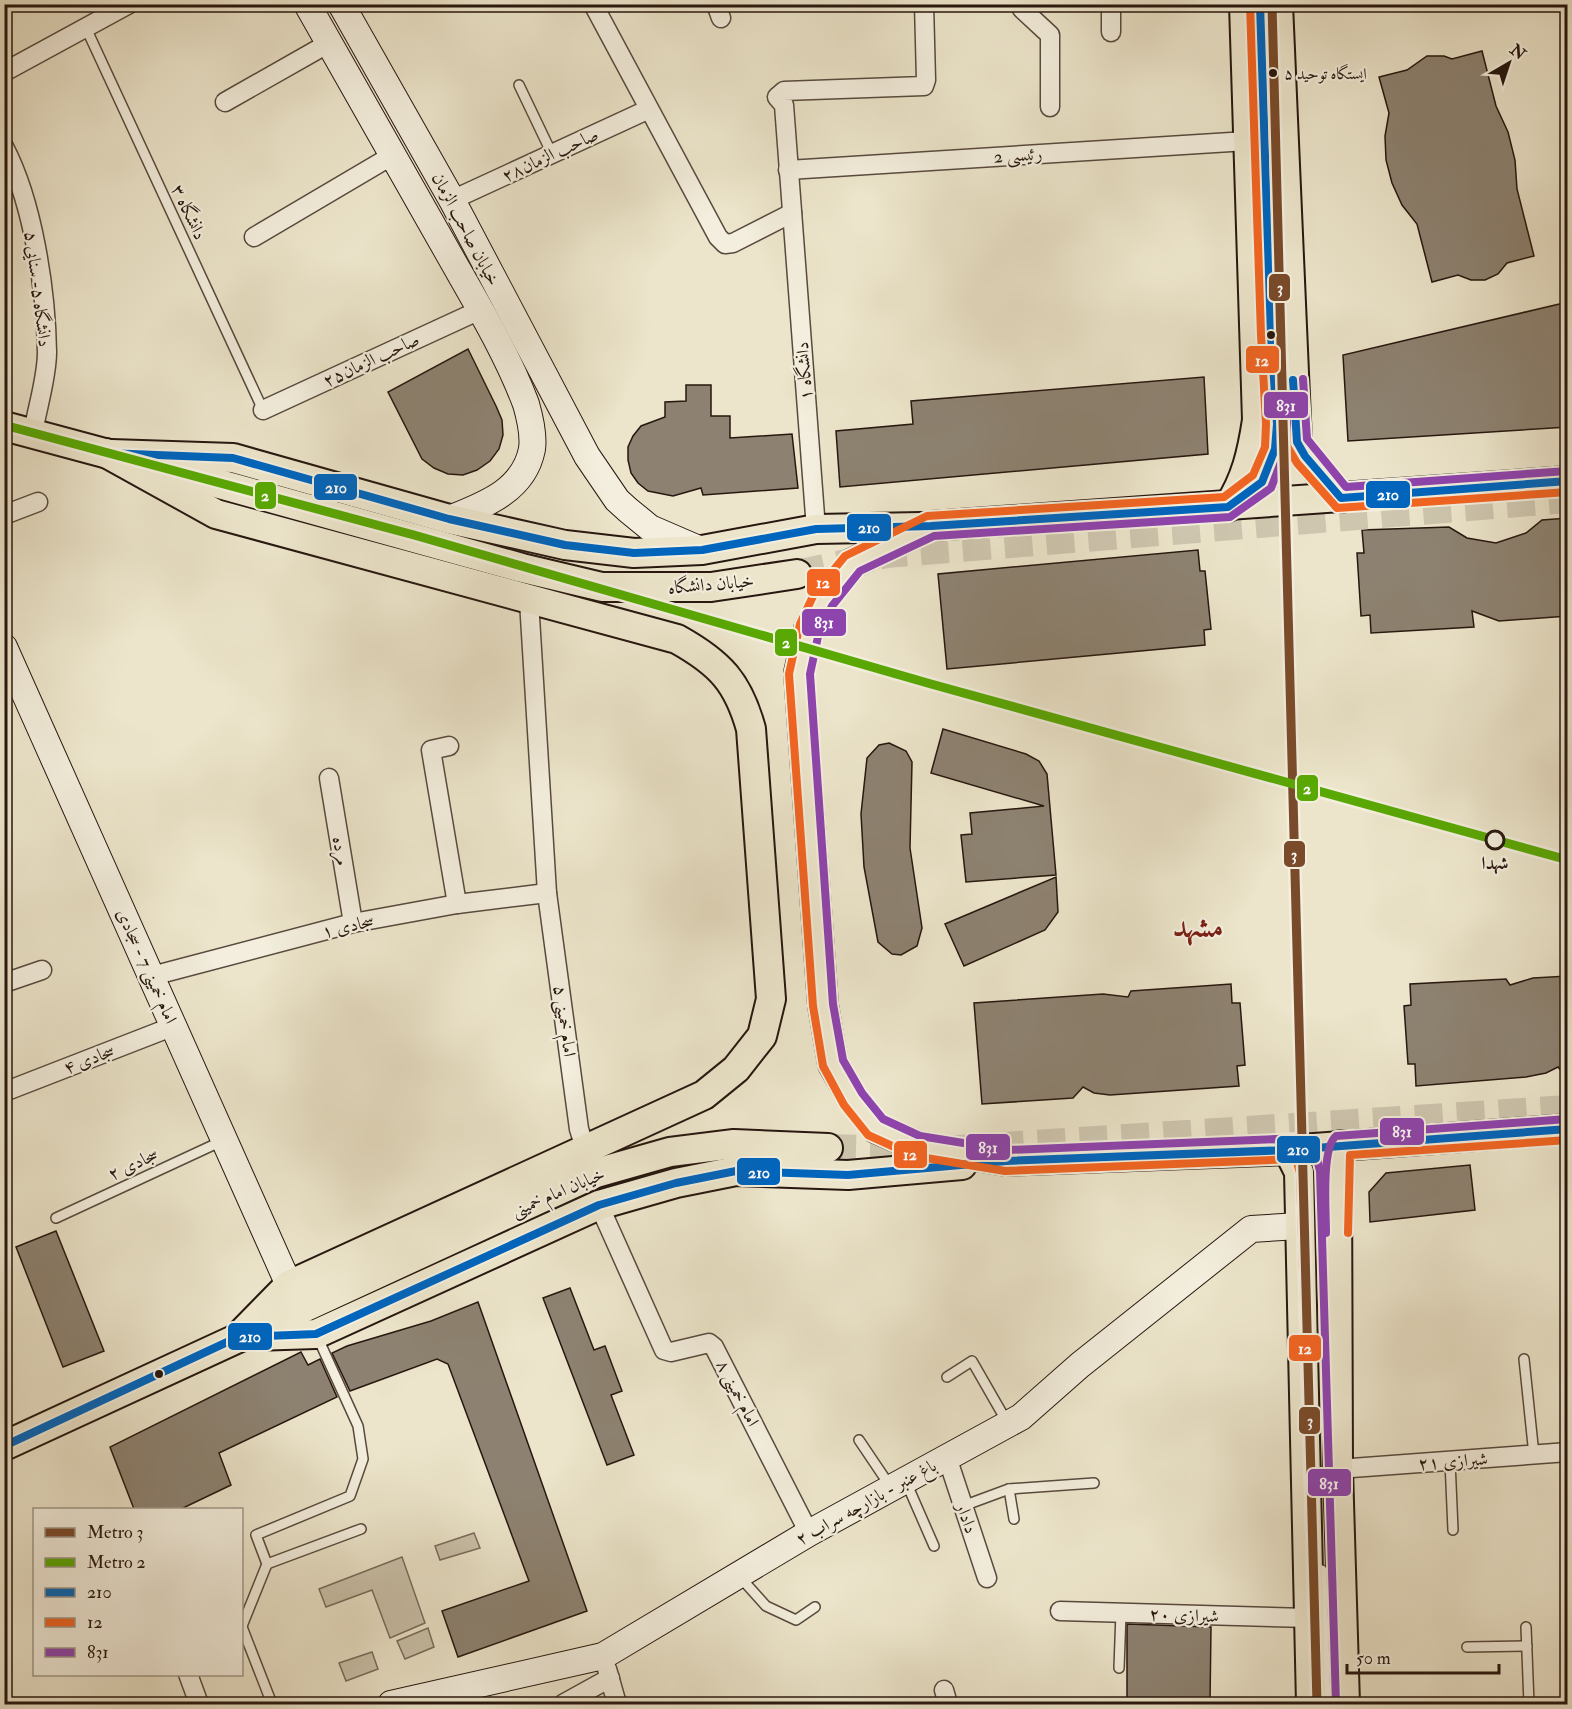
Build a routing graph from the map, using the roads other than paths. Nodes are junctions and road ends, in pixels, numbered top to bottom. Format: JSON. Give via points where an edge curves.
{"nodes":[{"id":1,"x":129,"y":4,"type":"edge"},
{"id":2,"x":307,"y":4,"type":"edge"},
{"id":3,"x":341,"y":4,"type":"edge"},
{"id":4,"x":593,"y":4,"type":"edge"},
{"id":5,"x":924,"y":4,"type":"edge"},
{"id":6,"x":1022,"y":4,"type":"edge"},
{"id":7,"x":1111,"y":4,"type":"edge"},
{"id":8,"x":1244,"y":4,"type":"edge"},
{"id":9,"x":1260,"y":4,"type":"edge"},
{"id":10,"x":1278,"y":4,"type":"edge"},
{"id":11,"x":86,"y":28,"type":"junction"},
{"id":12,"x":1111,"y":32,"type":"dead end"},
{"id":13,"x":329,"y":43,"type":"junction"},
{"id":14,"x":4,"y":72,"type":"edge"},
{"id":15,"x":519,"y":85,"type":"dead end"},
{"id":16,"x":225,"y":102,"type":"dead end"},
{"id":17,"x":1050,"y":107,"type":"dead end"},
{"id":18,"x":647,"y":110,"type":"junction"},
{"id":19,"x":1247,"y":141,"type":"junction"},
{"id":20,"x":4,"y":147,"type":"edge"},
{"id":21,"x":552,"y":154,"type":"junction"},
{"id":22,"x":393,"y":155,"type":"junction"},
{"id":23,"x":788,"y":170,"type":"junction"},
{"id":24,"x":452,"y":200,"type":"junction"},
{"id":25,"x":792,"y":213,"type":"junction"},
{"id":26,"x":254,"y":237,"type":"dead end"},
{"id":27,"x":480,"y":310,"type":"junction"},
{"id":28,"x":263,"y":410,"type":"joint"},
{"id":29,"x":4,"y":426,"type":"edge"},
{"id":30,"x":33,"y":434,"type":"junction"},
{"id":31,"x":106,"y":453,"type":"junction"},
{"id":32,"x":1568,"y":481,"type":"edge"},
{"id":33,"x":1341,"y":498,"type":"junction"},
{"id":34,"x":38,"y":502,"type":"dead end"},
{"id":35,"x":1228,"y":507,"type":"junction"},
{"id":36,"x":4,"y":515,"type":"edge"},
{"id":37,"x":449,"y":519,"type":"junction"},
{"id":38,"x":931,"y":526,"type":"junction"},
{"id":39,"x":816,"y":530,"type":"junction"},
{"id":40,"x":702,"y":550,"type":"junction"},
{"id":41,"x":797,"y":574,"type":"tunnel mouth"},
{"id":42,"x":529,"y":601,"type":"junction"},
{"id":43,"x":4,"y":647,"type":"edge"},
{"id":44,"x":12,"y":684,"type":"edge"},
{"id":45,"x":449,"y":746,"type":"dead end"},
{"id":46,"x":329,"y":778,"type":"dead end"},
{"id":47,"x":547,"y":893,"type":"junction"},
{"id":48,"x":457,"y":904,"type":"junction"},
{"id":49,"x":353,"y":923,"type":"junction"},
{"id":50,"x":42,"y":970,"type":"dead end"},
{"id":51,"x":152,"y":976,"type":"junction"},
{"id":52,"x":4,"y":983,"type":"edge"},
{"id":53,"x":174,"y":1026,"type":"junction"},
{"id":54,"x":4,"y":1092,"type":"edge"},
{"id":55,"x":1568,"y":1129,"type":"edge"},
{"id":56,"x":224,"y":1140,"type":"junction"},
{"id":57,"x":1341,"y":1145,"type":"junction"},
{"id":58,"x":585,"y":1148,"type":"junction"},
{"id":59,"x":828,"y":1148,"type":"tunnel mouth"},
{"id":60,"x":1296,"y":1149,"type":"junction"},
{"id":61,"x":1006,"y":1161,"type":"junction"},
{"id":62,"x":599,"y":1205,"type":"junction"},
{"id":63,"x":56,"y":1218,"type":"dead end"},
{"id":64,"x":1299,"y":1226,"type":"junction"},
{"id":65,"x":297,"y":1295,"type":"junction"},
{"id":66,"x":316,"y":1334,"type":"junction"},
{"id":67,"x":238,"y":1337,"type":"junction"},
{"id":68,"x":1524,"y":1359,"type":"dead end"},
{"id":69,"x":947,"y":1377,"type":"dead end"},
{"id":70,"x":1008,"y":1424,"type":"junction"},
{"id":71,"x":859,"y":1440,"type":"dead end"},
{"id":72,"x":4,"y":1446,"type":"edge"},
{"id":73,"x":1568,"y":1452,"type":"edge"},
{"id":74,"x":1534,"y":1455,"type":"junction"},
{"id":75,"x":946,"y":1458,"type":"junction"},
{"id":76,"x":1450,"y":1461,"type":"junction"},
{"id":77,"x":1338,"y":1469,"type":"junction"},
{"id":78,"x":1094,"y":1483,"type":"dead end"},
{"id":79,"x":898,"y":1484,"type":"junction"},
{"id":80,"x":1009,"y":1489,"type":"junction"},
{"id":81,"x":963,"y":1506,"type":"junction"},
{"id":82,"x":1014,"y":1520,"type":"dead end"},
{"id":83,"x":361,"y":1529,"type":"dead end"},
{"id":84,"x":1453,"y":1530,"type":"dead end"},
{"id":85,"x":809,"y":1533,"type":"junction"},
{"id":86,"x":934,"y":1546,"type":"dead end"},
{"id":87,"x":267,"y":1564,"type":"junction"},
{"id":88,"x":739,"y":1575,"type":"junction"},
{"id":89,"x":987,"y":1578,"type":"dead end"},
{"id":90,"x":815,"y":1607,"type":"dead end"},
{"id":91,"x":1060,"y":1611,"type":"dead end"},
{"id":92,"x":1121,"y":1613,"type":"junction"},
{"id":93,"x":1309,"y":1618,"type":"junction"},
{"id":94,"x":243,"y":1624,"type":"edge"},
{"id":95,"x":1526,"y":1628,"type":"dead end"},
{"id":96,"x":243,"y":1629,"type":"edge"},
{"id":97,"x":1527,"y":1646,"type":"junction"},
{"id":98,"x":1467,"y":1647,"type":"dead end"},
{"id":99,"x":607,"y":1667,"type":"junction"},
{"id":100,"x":1119,"y":1668,"type":"dead end"},
{"id":101,"x":189,"y":1676,"type":"edge"},
{"id":102,"x":199,"y":1704,"type":"edge"},
{"id":103,"x":272,"y":1704,"type":"edge"},
{"id":104,"x":391,"y":1704,"type":"edge"},
{"id":105,"x":563,"y":1704,"type":"edge"},
{"id":106,"x":617,"y":1704,"type":"edge"},
{"id":107,"x":1311,"y":1704,"type":"edge"},
{"id":108,"x":1326,"y":1704,"type":"edge"},
{"id":109,"x":1345,"y":1704,"type":"edge"},
{"id":110,"x":1528,"y":1704,"type":"edge"}],
"edges":[{"from":1,"to":11,"type":"street"},
{"from":2,"to":13,"type":"street"},
{"from":3,"to":24,"type":"street","name":"خیابان صاحب الزمان"},
{"from":4,"to":18,"type":"street"},
{"from":5,"to":23,"type":"street","name":"دانشگاه ۱","via":[[924,86],[784,91],[777,97],[784,105]]},
{"from":6,"to":17,"type":"street","via":[[1050,35]]},
{"from":7,"to":12,"type":"street"},
{"from":8,"to":19,"type":"main road"},
{"from":9,"to":35,"type":"lane","via":[[1277,424],[1275,449],[1262,482]]},
{"from":10,"to":33,"type":"main road","via":[[1297,442]]},
{"from":11,"to":14,"type":"street"},
{"from":11,"to":28,"type":"lane","name":"دانشگاه ۳"},
{"from":13,"to":16,"type":"street"},
{"from":13,"to":22,"type":"street"},
{"from":15,"to":21,"type":"lane"},
{"from":18,"to":21,"type":"street","name":"صاحب الزمان۲۸"},
{"from":18,"to":25,"type":"street","via":[[725,244]]},
{"from":19,"to":23,"type":"street","name":"رئیسی 2"},
{"from":19,"to":35,"type":"main road","via":[[1257,420],[1251,460]]},
{"from":20,"to":30,"type":"street","name":"دانشگاه ۵- سنایی ۵","via":[[17,172],[39,271],[47,354]]},
{"from":21,"to":24,"type":"street","name":"صاحب الزمان۲۸"},
{"from":22,"to":26,"type":"street"},
{"from":22,"to":27,"type":"street"},
{"from":23,"to":25,"type":"street","name":"دانشگاه ۱"},
{"from":24,"to":40,"type":"street","name":"خیابان صاحب الزمان","via":[[587,456],[617,500],[650,528]]},
{"from":25,"to":39,"type":"street","name":"دانشگاه ۱"},
{"from":27,"to":28,"type":"street","name":"صاحب الزمان۲۵"},
{"from":27,"to":37,"type":"street","via":[[526,405],[532,449],[525,469],[500,496]]},
{"from":29,"to":30,"type":"main road"},
{"from":30,"to":31,"type":"main road"},
{"from":31,"to":37,"type":"main road","via":[[233,458]]},
{"from":31,"to":41,"type":"main road","name":"خیابان دانشگاه","via":[[602,587],[711,587]]},
{"from":31,"to":42,"type":"main road","via":[[216,514]]},
{"from":32,"to":33,"type":"main road"},
{"from":33,"to":35,"type":"main road"},
{"from":34,"to":36,"type":"street"},
{"from":35,"to":38,"type":"main road"},
{"from":37,"to":40,"type":"main road","via":[[565,545],[634,553]]},
{"from":38,"to":39,"type":"main road"},
{"from":38,"to":61,"type":"main road","via":[[854,563],[823,600],[809,629],[798,673],[823,1005],[833,1065],[876,1128],[917,1146]]},
{"from":39,"to":40,"type":"main road"},
{"from":42,"to":47,"type":"street","name":"امام خمینی ۵"},
{"from":42,"to":58,"type":"main road","via":[[677,639],[696,650],[720,668],[743,699],[750,729],[771,999],[762,1036],[736,1070],[704,1095]]},
{"from":43,"to":44,"type":"street","name":"امام خمینی 7 - سجادی"},
{"from":44,"to":51,"type":"street","name":"امام خمینی 7 - سجادی"},
{"from":45,"to":48,"type":"street","via":[[431,750]]},
{"from":46,"to":49,"type":"street","name":"مرده"},
{"from":47,"to":48,"type":"street","name":"سجادی ۱"},
{"from":47,"to":58,"type":"street","name":"امام خمینی ۵","via":[[579,1129]]},
{"from":48,"to":49,"type":"street","name":"سجادی ۱"},
{"from":49,"to":51,"type":"street","name":"سجادی ۱"},
{"from":50,"to":52,"type":"street"},
{"from":51,"to":53,"type":"street","name":"امام خمینی 7 - سجادی"},
{"from":53,"to":54,"type":"street","name":"سجادی ۴"},
{"from":53,"to":56,"type":"street","name":"امام خمینی 7 - سجادی"},
{"from":55,"to":57,"type":"main road"},
{"from":56,"to":63,"type":"lane","name":"سجادی ۲"},
{"from":56,"to":65,"type":"street","name":"امام خمینی 7 - سجادی"},
{"from":57,"to":60,"type":"main road"},
{"from":57,"to":77,"type":"main road","via":[[1337,1169]]},
{"from":58,"to":65,"type":"main road"},
{"from":59,"to":65,"type":"main road","name":"خیابان امام خمینی","via":[[734,1144],[670,1152],[596,1173]]},
{"from":60,"to":61,"type":"main road"},
{"from":60,"to":64,"type":"main road"},
{"from":60,"to":108,"type":"lane","via":[[1310,1171]]},
{"from":61,"to":62,"type":"main road","via":[[848,1175],[736,1171]]},
{"from":62,"to":66,"type":"main road"},
{"from":62,"to":85,"type":"street","name":"امام خمینی ۸","via":[[664,1350],[671,1352],[709,1343],[714,1347]]},
{"from":64,"to":70,"type":"street","name":"باغ عنبر - بازارچه سراب ۲","via":[[1251,1229]]},
{"from":64,"to":93,"type":"main road"},
{"from":65,"to":67,"type":"main road"},
{"from":66,"to":67,"type":"main road"},
{"from":66,"to":87,"type":"lane","via":[[358,1426],[363,1460],[350,1496],[256,1535]]},
{"from":67,"to":72,"type":"main road"},
{"from":68,"to":74,"type":"lane"},
{"from":69,"to":70,"type":"lane","via":[[972,1361]]},
{"from":70,"to":75,"type":"street","name":"باغ عنبر - بازارچه سراب ۲"},
{"from":71,"to":79,"type":"lane"},
{"from":73,"to":74,"type":"street","name":"شیرازی ۲۱"},
{"from":74,"to":76,"type":"street","name":"شیرازی ۲۱"},
{"from":75,"to":79,"type":"street","name":"باغ عنبر - بازارچه سراب ۲"},
{"from":75,"to":81,"type":"street","name":"دادار"},
{"from":76,"to":77,"type":"street","name":"شیرازی ۲۱"},
{"from":76,"to":84,"type":"lane"},
{"from":77,"to":109,"type":"main road"},
{"from":78,"to":80,"type":"lane"},
{"from":79,"to":85,"type":"street","name":"باغ عنبر - بازارچه سراب ۲"},
{"from":79,"to":86,"type":"lane"},
{"from":80,"to":81,"type":"lane"},
{"from":80,"to":82,"type":"lane"},
{"from":81,"to":89,"type":"street","name":"دادار"},
{"from":83,"to":87,"type":"lane"},
{"from":85,"to":88,"type":"street","name":"باغ عنبر - بازارچه سراب ۲"},
{"from":87,"to":94,"type":"lane"},
{"from":88,"to":90,"type":"lane","via":[[766,1606],[796,1620]]},
{"from":88,"to":99,"type":"street","name":"باغ عنبر - بازارچه سراب ۲"},
{"from":91,"to":92,"type":"street","name":"شیرازی ۲۰"},
{"from":92,"to":93,"type":"street","name":"شیرازی ۲۰"},
{"from":92,"to":100,"type":"lane"},
{"from":93,"to":107,"type":"main road"},
{"from":95,"to":97,"type":"lane"},
{"from":96,"to":103,"type":"lane"},
{"from":97,"to":98,"type":"lane"},
{"from":97,"to":110,"type":"lane"},
{"from":99,"to":104,"type":"street","name":"باغ عنبر - بازارچه سراب ۲"},
{"from":99,"to":105,"type":"street"},
{"from":99,"to":106,"type":"street"},
{"from":101,"to":102,"type":"street"}]}
